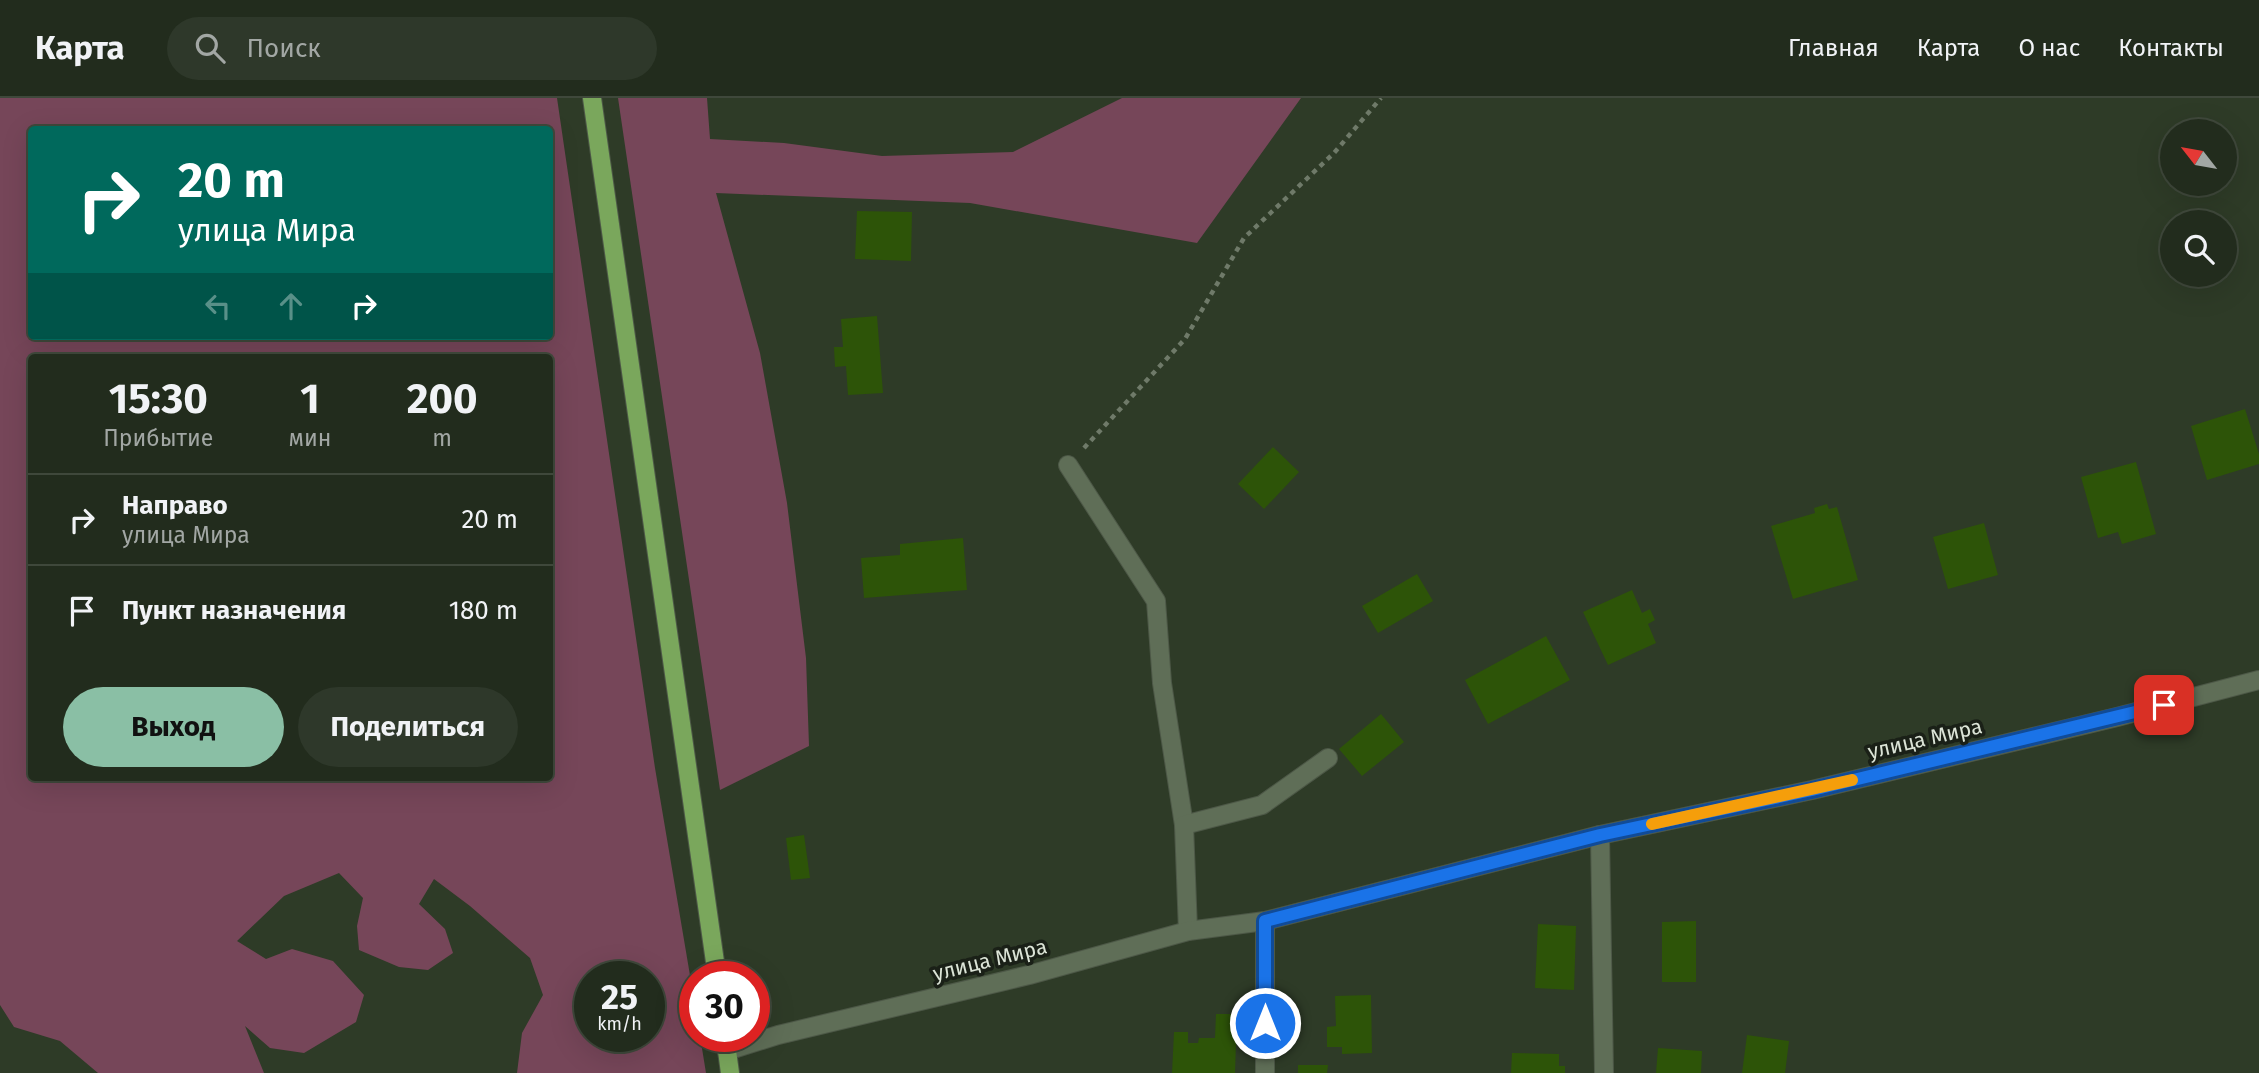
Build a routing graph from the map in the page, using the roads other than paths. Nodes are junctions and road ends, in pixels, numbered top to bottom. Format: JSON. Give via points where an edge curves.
{"nodes":[{"id":1,"x":592,"y":98,"type":"edge"},
{"id":2,"x":1068,"y":465,"type":"road end"},
{"id":3,"x":2259,"y":680,"type":"edge"},
{"id":4,"x":1328,"y":758,"type":"dead end"},
{"id":5,"x":1184,"y":825,"type":"junction"},
{"id":6,"x":1600,"y":835,"type":"junction"},
{"id":7,"x":1265,"y":921,"type":"junction"},
{"id":8,"x":1188,"y":931,"type":"junction"},
{"id":9,"x":715,"y":961,"type":"edge"},
{"id":10,"x":770,"y":1036,"type":"edge"},
{"id":11,"x":727,"y":1052,"type":"edge"},
{"id":12,"x":730,"y":1073,"type":"edge"},
{"id":13,"x":1265,"y":1073,"type":"edge"},
{"id":14,"x":1604,"y":1073,"type":"edge"}],
"edges":[{"from":1,"to":9,"type":"main road"},
{"from":2,"to":5,"type":"street","via":[[1156,601],[1162,683]]},
{"from":3,"to":6,"type":"street","name":"улица Мира","via":[[1812,790]]},
{"from":4,"to":5,"type":"street","via":[[1262,805]]},
{"from":5,"to":8,"type":"street"},
{"from":6,"to":7,"type":"street","name":"улица Мира"},
{"from":6,"to":14,"type":"street"},
{"from":7,"to":8,"type":"street","name":"улица Мира"},
{"from":7,"to":13,"type":"street"},
{"from":8,"to":10,"type":"street","name":"улица Мира","via":[[1029,975]]},
{"from":11,"to":12,"type":"main road"}]}
